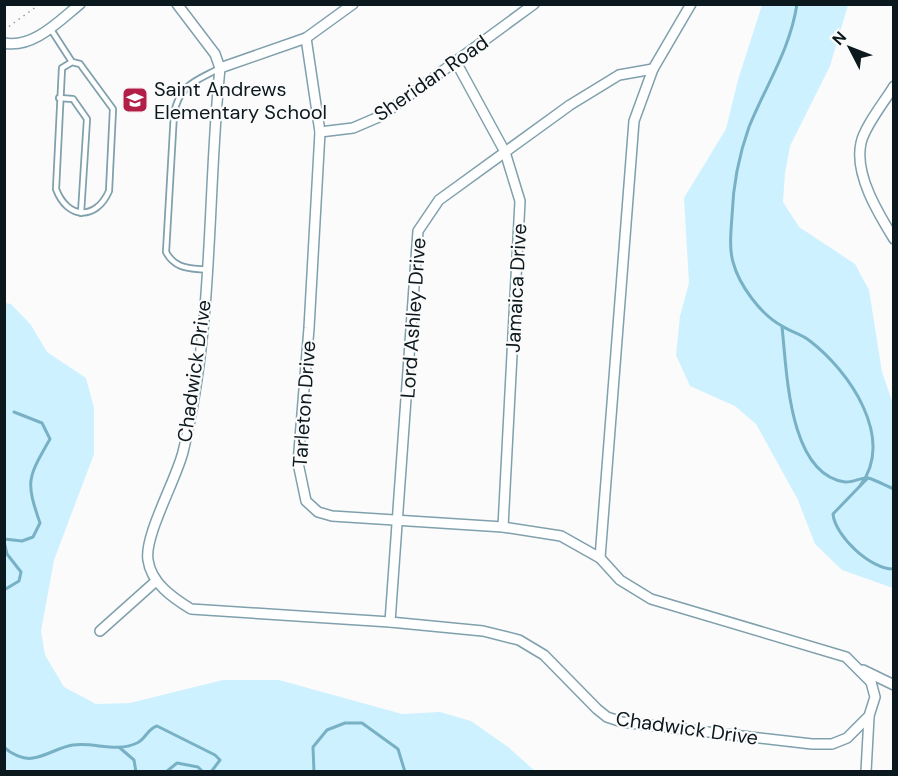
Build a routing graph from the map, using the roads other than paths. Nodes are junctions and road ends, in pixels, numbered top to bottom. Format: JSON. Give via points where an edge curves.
{"nodes":[{"id":1,"x":80,"y":4,"type":"edge"},
{"id":2,"x":177,"y":4,"type":"edge"},
{"id":3,"x":353,"y":4,"type":"edge"},
{"id":4,"x":534,"y":4,"type":"edge"},
{"id":5,"x":692,"y":4,"type":"edge"},
{"id":6,"x":50,"y":28,"type":"junction"},
{"id":7,"x":306,"y":38,"type":"junction"},
{"id":8,"x":4,"y":43,"type":"edge"},
{"id":9,"x":72,"y":62,"type":"junction"},
{"id":10,"x":456,"y":62,"type":"junction"},
{"id":11,"x":220,"y":68,"type":"junction"},
{"id":12,"x":653,"y":69,"type":"junction"},
{"id":13,"x":894,"y":86,"type":"edge"},
{"id":14,"x":59,"y":98,"type":"junction"},
{"id":15,"x":320,"y":132,"type":"junction"},
{"id":16,"x":506,"y":152,"type":"junction"},
{"id":17,"x":81,"y":213,"type":"junction"},
{"id":18,"x":894,"y":239,"type":"edge"},
{"id":19,"x":207,"y":270,"type":"junction"},
{"id":20,"x":399,"y":522,"type":"junction"},
{"id":21,"x":503,"y":527,"type":"junction"},
{"id":22,"x":600,"y":558,"type":"junction"},
{"id":23,"x":156,"y":581,"type":"junction"},
{"id":24,"x":390,"y":622,"type":"junction"},
{"id":25,"x":100,"y":631,"type":"dead end"},
{"id":26,"x":861,"y":669,"type":"junction"},
{"id":27,"x":894,"y":685,"type":"edge"},
{"id":28,"x":869,"y":716,"type":"junction"},
{"id":29,"x":866,"y":771,"type":"edge"}],
"edges":[{"from":1,"to":6,"type":"street"},
{"from":2,"to":11,"type":"street","via":[[215,54]]},
{"from":3,"to":7,"type":"street"},
{"from":4,"to":10,"type":"street","name":"Sheridan Road"},
{"from":5,"to":12,"type":"street"},
{"from":6,"to":8,"type":"street","via":[[22,44]]},
{"from":6,"to":9,"type":"lane"},
{"from":7,"to":11,"type":"street"},
{"from":7,"to":15,"type":"street","name":"Tarleton Drive"},
{"from":9,"to":14,"type":"lane","via":[[62,68]]},
{"from":9,"to":17,"type":"lane","via":[[80,64],[106,98],[114,120],[109,190],[95,210]]},
{"from":10,"to":15,"type":"street","name":"Sheridan Road","via":[[381,116],[353,128]]},
{"from":10,"to":16,"type":"street","name":"Jamaica Drive"},
{"from":11,"to":19,"type":"street","name":"Chadwick Drive"},
{"from":11,"to":19,"type":"lane","via":[[184,88],[177,96],[174,113],[166,252],[179,266]]},
{"from":12,"to":16,"type":"street","name":"Lord Ashley Drive","via":[[619,75]]},
{"from":12,"to":22,"type":"street","via":[[634,121],[631,148]]},
{"from":13,"to":18,"type":"street","via":[[861,141],[860,158],[882,220]]},
{"from":14,"to":17,"type":"lane","via":[[56,189],[69,209]]},
{"from":14,"to":17,"type":"lane","via":[[73,99],[87,119]]},
{"from":15,"to":20,"type":"street","name":"Tarleton Drive","via":[[298,463],[301,485],[306,501],[318,512]]},
{"from":16,"to":20,"type":"street","name":"Lord Ashley Drive","via":[[439,200],[418,231]]},
{"from":16,"to":21,"type":"street","name":"Jamaica Drive","via":[[520,210]]},
{"from":19,"to":23,"type":"street","name":"Chadwick Drive","via":[[193,412],[178,472],[150,539],[148,560]]},
{"from":20,"to":21,"type":"street","name":"Tarleton Drive"},
{"from":20,"to":24,"type":"street","name":"Lord Ashley Drive"},
{"from":21,"to":22,"type":"street","name":"Tarleton Drive","via":[[561,536]]},
{"from":22,"to":26,"type":"street","via":[[620,580],[651,599],[846,657]]},
{"from":23,"to":24,"type":"street","name":"Chadwick Drive","via":[[172,598],[191,609]]},
{"from":23,"to":25,"type":"street"},
{"from":24,"to":28,"type":"street","name":"Chadwick Drive","via":[[483,631],[519,640],[544,655],[607,717],[622,722],[832,744],[853,734]]},
{"from":26,"to":27,"type":"street"},
{"from":26,"to":28,"type":"street","via":[[871,682],[874,697]]},
{"from":28,"to":29,"type":"street"}]}
